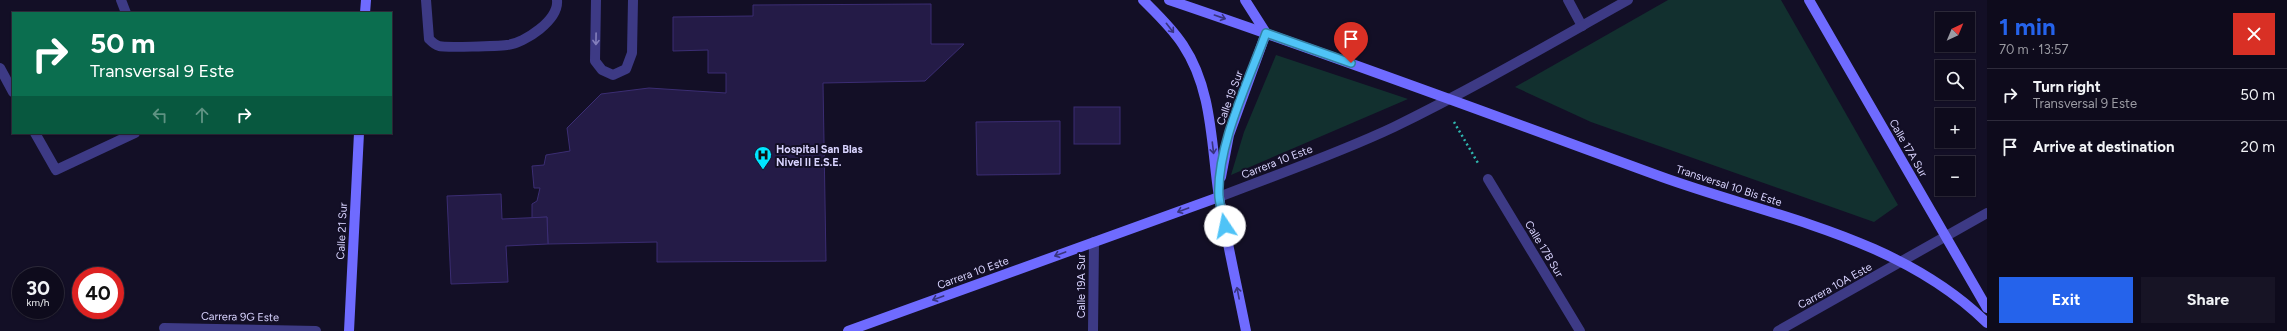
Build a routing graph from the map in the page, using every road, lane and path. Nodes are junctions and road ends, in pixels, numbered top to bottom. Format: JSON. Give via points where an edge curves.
{"nodes":[{"id":1,"x":121,"y":0,"type":"edge"},
{"id":2,"x":366,"y":0,"type":"edge"},
{"id":3,"x":426,"y":0,"type":"edge"},
{"id":4,"x":557,"y":0,"type":"edge"},
{"id":5,"x":596,"y":0,"type":"edge"},
{"id":6,"x":633,"y":0,"type":"edge"},
{"id":7,"x":1143,"y":0,"type":"edge"},
{"id":8,"x":1169,"y":0,"type":"edge"},
{"id":9,"x":1245,"y":0,"type":"edge"},
{"id":10,"x":1568,"y":0,"type":"edge"},
{"id":11,"x":1628,"y":0,"type":"edge"},
{"id":12,"x":1809,"y":0,"type":"edge"},
{"id":13,"x":126,"y":12,"type":"edge"},
{"id":14,"x":365,"y":12,"type":"edge"},
{"id":15,"x":1582,"y":26,"type":"junction"},
{"id":16,"x":1266,"y":33,"type":"junction"},
{"id":17,"x":0,"y":68,"type":"edge"},
{"id":18,"x":12,"y":90,"type":"edge"},
{"id":19,"x":1449,"y":99,"type":"junction"},
{"id":20,"x":1454,"y":121,"type":"dead end"},
{"id":21,"x":37,"y":134,"type":"edge"},
{"id":22,"x":133,"y":134,"type":"edge"},
{"id":23,"x":359,"y":134,"type":"edge"},
{"id":24,"x":1488,"y":178,"type":"joint"},
{"id":25,"x":1219,"y":197,"type":"junction"},
{"id":26,"x":1987,"y":213,"type":"edge"},
{"id":27,"x":1946,"y":238,"type":"junction"},
{"id":28,"x":1094,"y":242,"type":"junction"},
{"id":29,"x":1904,"y":262,"type":"junction"},
{"id":30,"x":1987,"y":308,"type":"edge"},
{"id":31,"x":1987,"y":323,"type":"edge"},
{"id":32,"x":164,"y":328,"type":"dead end"},
{"id":33,"x":316,"y":331,"type":"edge"},
{"id":34,"x":349,"y":331,"type":"edge"},
{"id":35,"x":848,"y":331,"type":"edge"},
{"id":36,"x":1093,"y":331,"type":"edge"},
{"id":37,"x":1246,"y":331,"type":"edge"},
{"id":38,"x":1580,"y":331,"type":"edge"},
{"id":39,"x":1778,"y":331,"type":"edge"}],
"edges":[{"from":1,"to":13,"type":"street"},
{"from":2,"to":14,"type":"street"},
{"from":3,"to":4,"type":"street","via":[[428,39],[439,46],[508,45],[523,40],[551,17],[558,7]]},
{"from":5,"to":6,"type":"street","one_way":true,"via":[[595,62],[602,70],[613,75],[626,69],[632,54]]},
{"from":7,"to":25,"type":"street","name":"Calle 19 Sur","one_way":true,"via":[[1184,46],[1198,74],[1211,130]]},
{"from":8,"to":16,"type":"street","name":"Transversal 10 Bis Este","one_way":true},
{"from":9,"to":16,"type":"street"},
{"from":10,"to":15,"type":"street"},
{"from":11,"to":15,"type":"street","name":"Carrera 10 Este"},
{"from":12,"to":27,"type":"street","name":"Calle 17A Sur"},
{"from":15,"to":19,"type":"street","name":"Carrera 10 Este"},
{"from":16,"to":19,"type":"street","name":"Transversal 10 Bis Este"},
{"from":16,"to":25,"type":"street","name":"Calle 19 Sur","via":[[1229,135]]},
{"from":17,"to":18,"type":"street"},
{"from":19,"to":25,"type":"street","name":"Carrera 10 Este","via":[[1327,156]]},
{"from":19,"to":29,"type":"street","name":"Transversal 10 Bis Este","via":[[1704,192],[1864,244]]},
{"from":20,"to":24,"type":"path"},
{"from":21,"to":22,"type":"street","via":[[56,170]]},
{"from":23,"to":34,"type":"street","name":"Calle 21 Sur"},
{"from":24,"to":38,"type":"street","name":"Calle 17B Sur"},
{"from":25,"to":28,"type":"street","name":"Carrera 10 Este","one_way":true},
{"from":37,"to":25,"type":"street","name":"Calle 19 Sur","one_way":true},
{"from":26,"to":27,"type":"street"},
{"from":27,"to":29,"type":"street","name":"Carrera 10A Este"},
{"from":27,"to":30,"type":"street","name":"Calle 17A Sur"},
{"from":28,"to":35,"type":"street","name":"Carrera 10 Este","one_way":true},
{"from":28,"to":36,"type":"street","name":"Calle 19A Sur"},
{"from":29,"to":31,"type":"street","name":"Transversal 10 Bis Este","via":[[1956,294]]},
{"from":29,"to":39,"type":"street","name":"Carrera 10A Este"},
{"from":32,"to":33,"type":"street","name":"Carrera 9G Este"}]}
